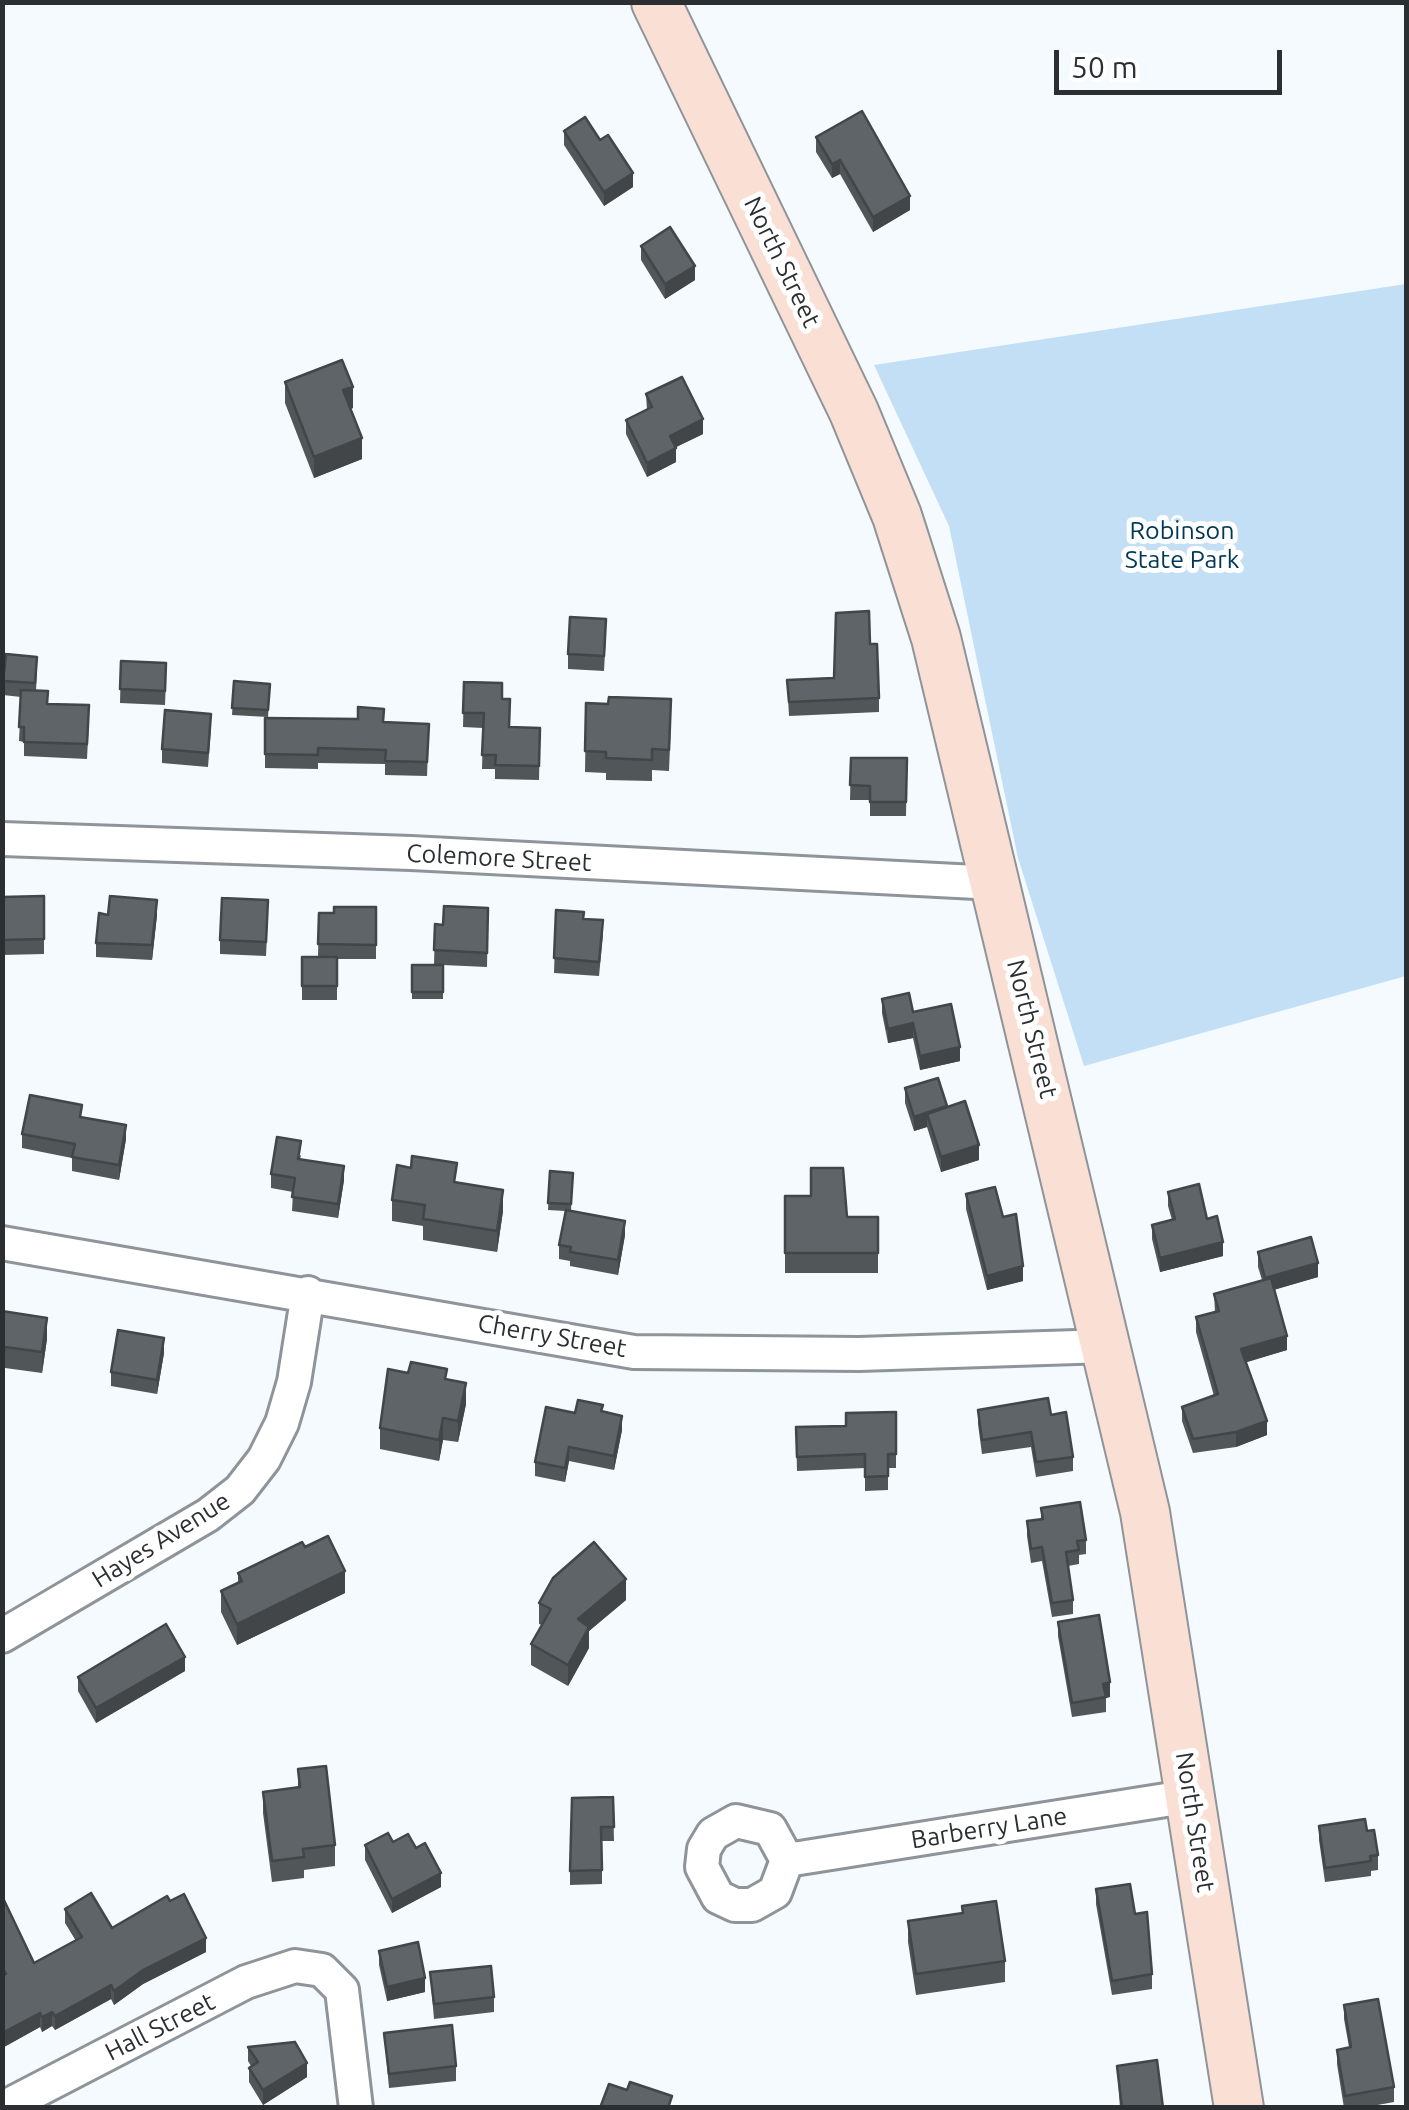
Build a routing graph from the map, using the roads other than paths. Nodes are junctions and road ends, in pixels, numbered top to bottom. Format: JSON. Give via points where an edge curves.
{"nodes":[{"id":1,"x":656,"y":2,"type":"edge"},
{"id":2,"x":2,"y":840,"type":"edge"},
{"id":3,"x":996,"y":883,"type":"junction"},
{"id":4,"x":2,"y":1243,"type":"edge"},
{"id":5,"x":308,"y":1293,"type":"junction"},
{"id":6,"x":1108,"y":1346,"type":"junction"},
{"id":7,"x":2,"y":1636,"type":"edge"},
{"id":8,"x":1192,"y":1796,"type":"junction"},
{"id":9,"x":787,"y":1860,"type":"dead end"},
{"id":10,"x":3,"y":2108,"type":"edge"},
{"id":11,"x":356,"y":2108,"type":"edge"},
{"id":12,"x":1240,"y":2108,"type":"edge"}],
"edges":[{"from":1,"to":3,"type":"main road","name":"North Street","via":[[817,332],[897,516],[936,638]]},
{"from":2,"to":3,"type":"street","name":"Colemore Street"},
{"from":3,"to":6,"type":"main road","name":"North Street"},
{"from":4,"to":5,"type":"street","name":"Cherry Street"},
{"from":5,"to":6,"type":"street","name":"Cherry Street","via":[[674,1354]]},
{"from":5,"to":7,"type":"street","name":"Hayes Avenue","via":[[282,1422],[240,1490]]},
{"from":6,"to":8,"type":"main road","name":"North Street","via":[[1146,1512]]},
{"from":8,"to":9,"type":"street","name":"Barberry Lane"},
{"from":8,"to":12,"type":"main road","name":"North Street"},
{"from":10,"to":11,"type":"street","name":"Hall Street","via":[[246,1982],[295,1966],[322,1970],[344,1998]]}]}
